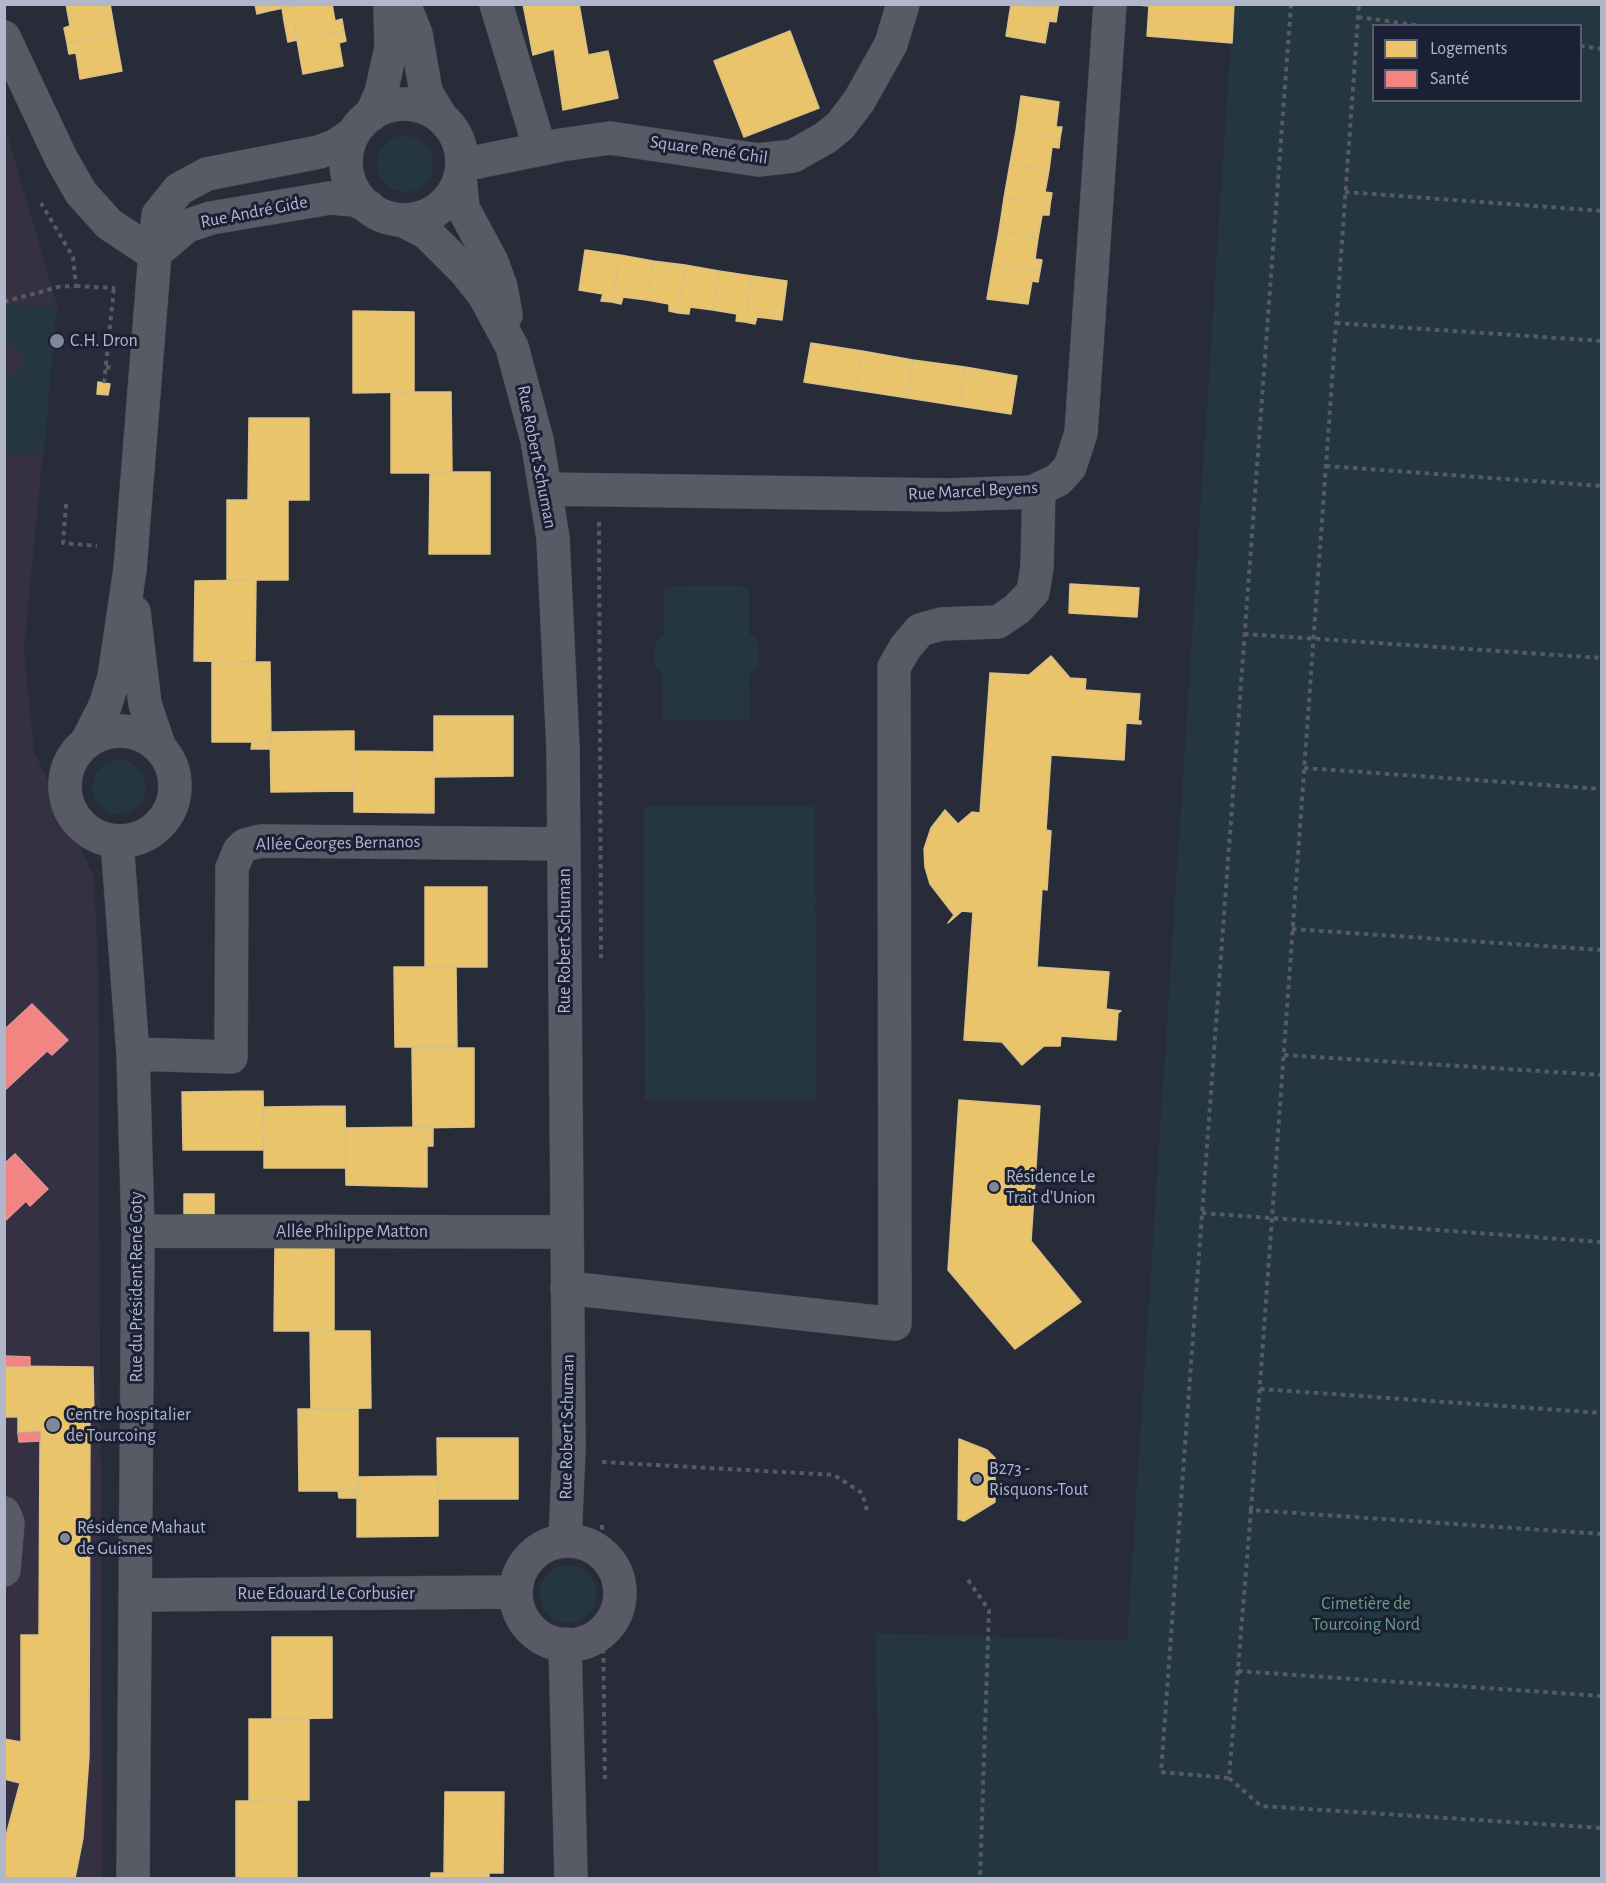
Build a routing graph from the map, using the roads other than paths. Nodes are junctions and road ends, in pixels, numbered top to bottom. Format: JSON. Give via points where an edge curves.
{"nodes":[{"id":1,"x":390,"y":4,"type":"edge"},
{"id":2,"x":404,"y":4,"type":"edge"},
{"id":3,"x":496,"y":4,"type":"edge"},
{"id":4,"x":903,"y":4,"type":"edge"},
{"id":5,"x":1110,"y":4,"type":"edge"},
{"id":6,"x":4,"y":37,"type":"edge"},
{"id":7,"x":441,"y":117,"type":"junction"},
{"id":8,"x":363,"y":124,"type":"junction"},
{"id":9,"x":540,"y":149,"type":"junction"},
{"id":10,"x":461,"y":172,"type":"junction"},
{"id":11,"x":369,"y":207,"type":"junction"},
{"id":12,"x":402,"y":220,"type":"junction"},
{"id":13,"x":154,"y":254,"type":"junction"},
{"id":14,"x":512,"y":347,"type":"junction"},
{"id":15,"x":546,"y":489,"type":"junction"},
{"id":16,"x":1039,"y":489,"type":"junction"},
{"id":17,"x":130,"y":569,"type":"junction"},
{"id":18,"x":86,"y":743,"type":"junction"},
{"id":19,"x":160,"y":748,"type":"junction"},
{"id":20,"x":117,"y":841,"type":"junction"},
{"id":21,"x":564,"y":844,"type":"junction"},
{"id":22,"x":133,"y":1054,"type":"junction"},
{"id":23,"x":138,"y":1231,"type":"junction"},
{"id":24,"x":567,"y":1232,"type":"junction"},
{"id":25,"x":567,"y":1288,"type":"junction"},
{"id":26,"x":4,"y":1513,"type":"edge"},
{"id":27,"x":565,"y":1541,"type":"junction"},
{"id":28,"x":4,"y":1570,"type":"edge"},
{"id":29,"x":516,"y":1593,"type":"junction"},
{"id":30,"x":136,"y":1595,"type":"junction"},
{"id":31,"x":565,"y":1644,"type":"junction"},
{"id":32,"x":133,"y":1878,"type":"edge"},
{"id":33,"x":571,"y":1878,"type":"edge"}],
"edges":[{"from":1,"to":8,"type":"street","via":[[391,48],[381,93]]},
{"from":2,"to":7,"type":"street","via":[[416,34],[426,92]]},
{"from":3,"to":9,"type":"street"},
{"from":4,"to":9,"type":"street","name":"Square René Ghil","via":[[891,44],[859,101],[840,126],[793,156],[758,160],[610,138]]},
{"from":5,"to":16,"type":"street","name":"Rue Marcel Beyens","via":[[1081,433],[1070,467],[1058,480]]},
{"from":6,"to":13,"type":"street","via":[[81,193],[109,224]]},
{"from":7,"to":8,"type":"street","via":[[426,109],[393,105]]},
{"from":7,"to":10,"type":"street","via":[[457,138]]},
{"from":8,"to":11,"type":"street","via":[[348,148],[347,173],[357,195]]},
{"from":8,"to":13,"type":"street","via":[[335,146],[319,152],[223,170],[179,189],[163,206],[155,227]]},
{"from":9,"to":10,"type":"street","name":"Square René Ghil"},
{"from":10,"to":12,"type":"street","via":[[453,194],[435,211]]},
{"from":10,"to":14,"type":"street","name":"Rue Robert Schuman","via":[[463,208],[501,287]]},
{"from":11,"to":12,"type":"street"},
{"from":11,"to":13,"type":"street","name":"Rue André Gide","via":[[355,200],[330,198],[211,218],[187,226]]},
{"from":12,"to":14,"type":"street","name":"Rue Robert Schuman","via":[[427,233],[465,271],[484,295]]},
{"from":13,"to":17,"type":"street"},
{"from":14,"to":15,"type":"street","name":"Rue Robert Schuman"},
{"from":15,"to":16,"type":"street","name":"Rue Marcel Beyens","via":[[948,495]]},
{"from":15,"to":21,"type":"street","name":"Rue Robert Schuman","via":[[561,659]]},
{"from":16,"to":25,"type":"street","via":[[1033,592],[998,622],[941,624],[921,630],[894,667],[895,1324]]},
{"from":17,"to":18,"type":"street","via":[[114,677],[105,706]]},
{"from":17,"to":19,"type":"street","via":[[146,704]]},
{"from":18,"to":19,"type":"street","via":[[101,735],[128,732]]},
{"from":18,"to":20,"type":"street","via":[[69,766],[67,800],[86,829]]},
{"from":19,"to":20,"type":"street","via":[[170,762],[174,779],[168,813],[150,832]]},
{"from":20,"to":22,"type":"street","name":"Rue du Président René Coty"},
{"from":21,"to":22,"type":"street","name":"Allée Georges Bernanos","via":[[245,845],[231,874],[231,1057]]},
{"from":21,"to":24,"type":"street","name":"Rue Robert Schuman"},
{"from":22,"to":23,"type":"street","name":"Rue du Président René Coty"},
{"from":23,"to":24,"type":"street","name":"Allée Philippe Matton"},
{"from":23,"to":30,"type":"street","name":"Rue du Président René Coty"},
{"from":24,"to":25,"type":"street","name":"Rue Robert Schuman"},
{"from":25,"to":27,"type":"street","name":"Rue Robert Schuman"},
{"from":26,"to":28,"type":"street","via":[[8,1523]]},
{"from":27,"to":29,"type":"street","via":[[540,1549],[527,1561],[519,1575]]},
{"from":27,"to":31,"type":"street","via":[[590,1546],[603,1555],[614,1568],[620,1593],[604,1645]]},
{"from":29,"to":30,"type":"street","name":"Rue Edouard Le Corbusier"},
{"from":29,"to":31,"type":"street","via":[[522,1618],[533,1631],[548,1641]]},
{"from":30,"to":32,"type":"street","name":"Rue du Président René Coty"},
{"from":31,"to":33,"type":"street"}]}
